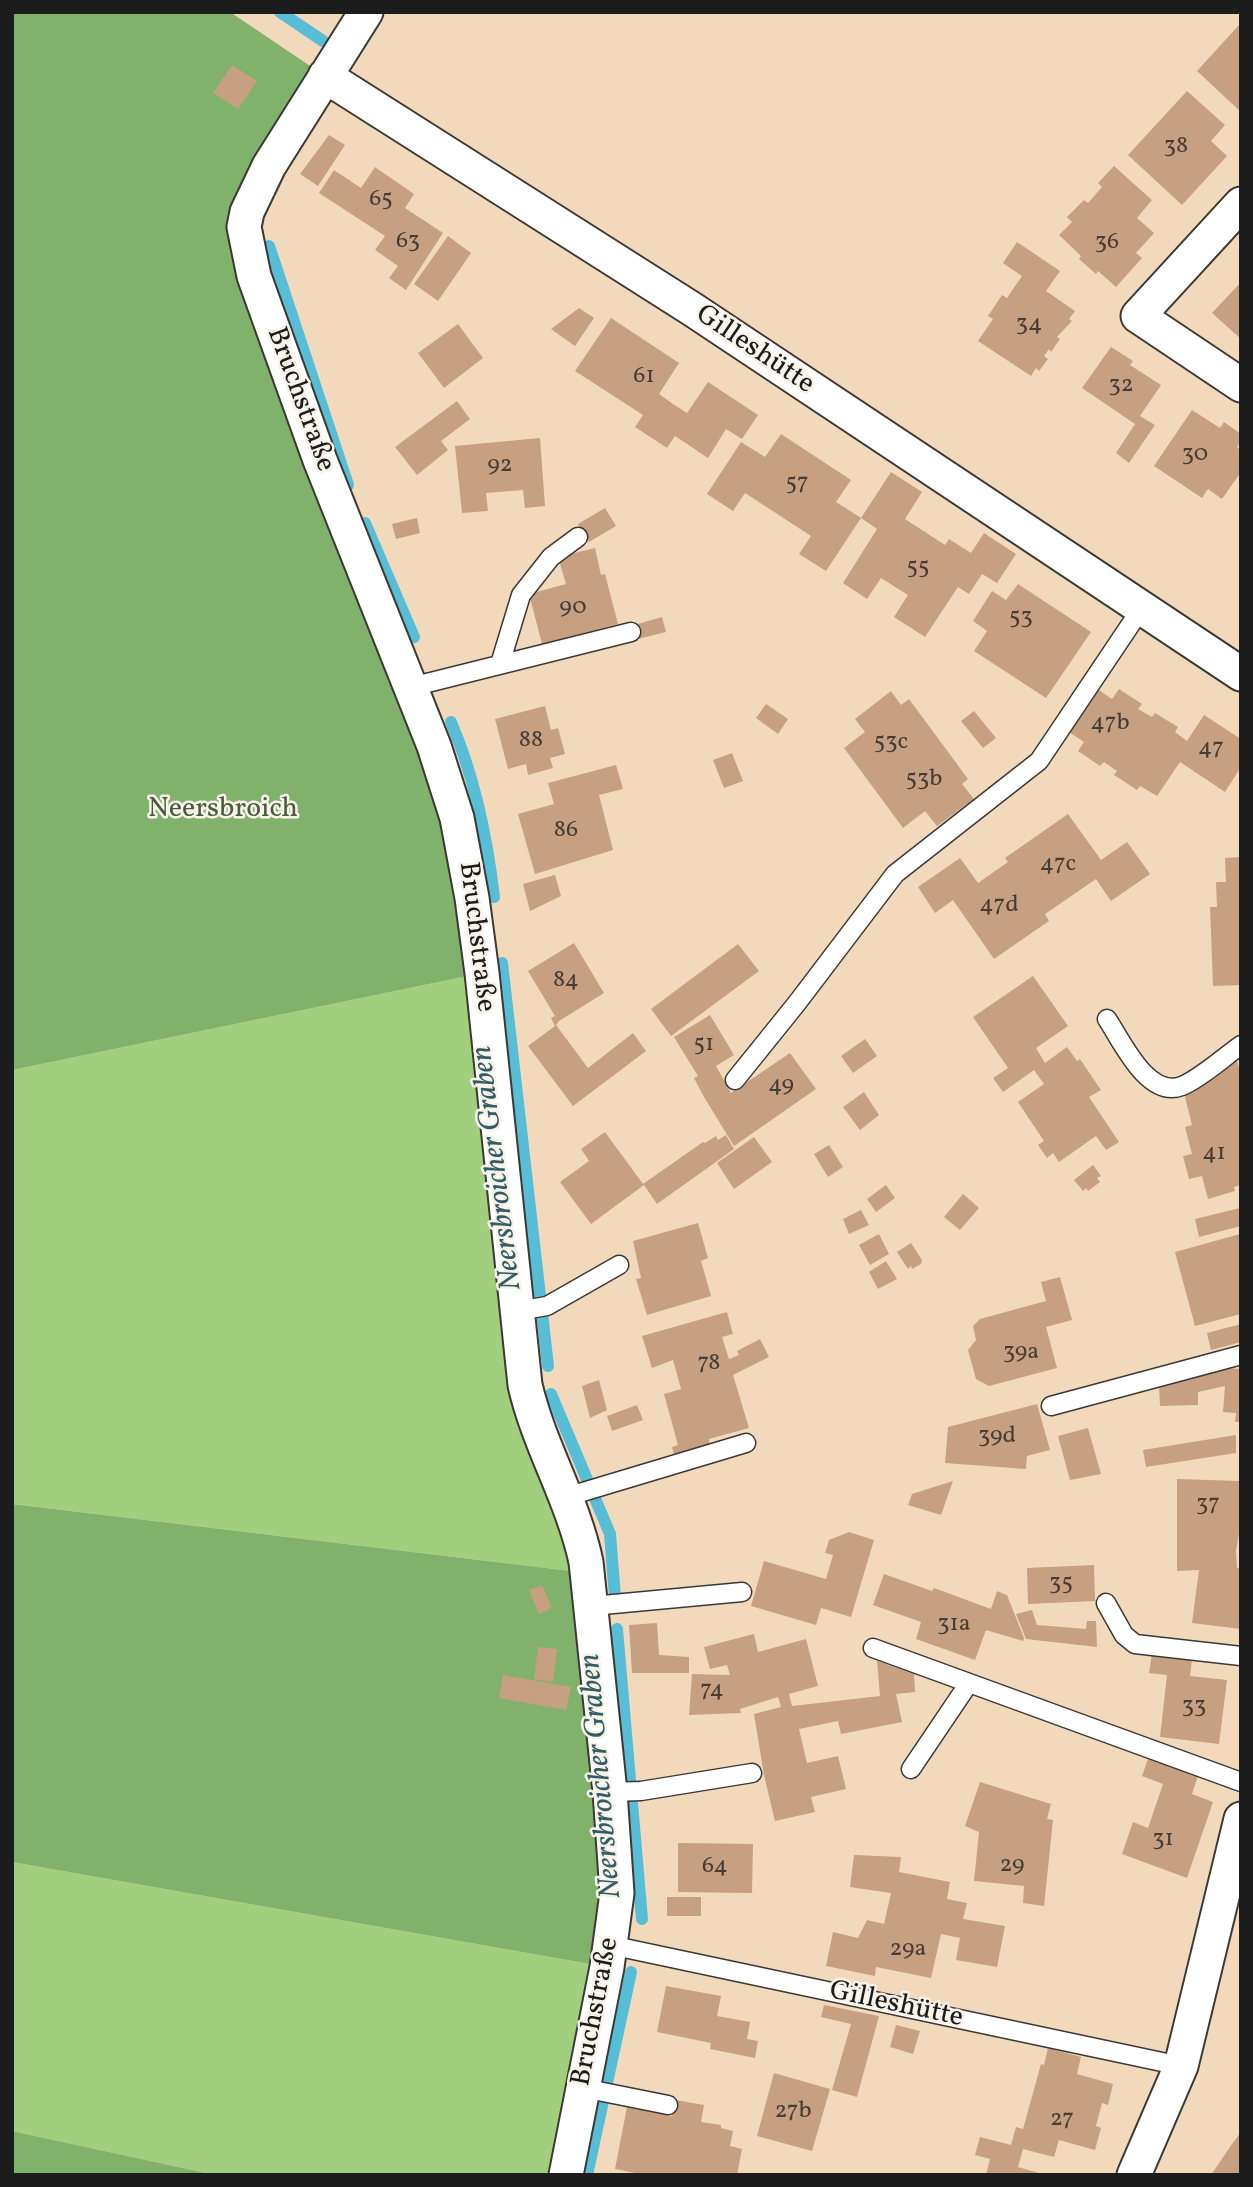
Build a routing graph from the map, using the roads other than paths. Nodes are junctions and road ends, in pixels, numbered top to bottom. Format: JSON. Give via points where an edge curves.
{"nodes":[{"id":1,"x":366,"y":12,"type":"edge"},
{"id":2,"x":325,"y":76,"type":"junction"},
{"id":3,"x":1241,"y":204,"type":"edge"},
{"id":4,"x":1241,"y":386,"type":"edge"},
{"id":5,"x":578,"y":537,"type":"dead end"},
{"id":6,"x":1141,"y":609,"type":"junction"},
{"id":7,"x":631,"y":632,"type":"dead end"},
{"id":8,"x":500,"y":664,"type":"junction"},
{"id":9,"x":1241,"y":674,"type":"edge"},
{"id":10,"x":420,"y":684,"type":"junction"},
{"id":11,"x":1107,"y":1019,"type":"dead end"},
{"id":12,"x":1241,"y":1045,"type":"edge"},
{"id":13,"x":735,"y":1080,"type":"dead end"},
{"id":14,"x":619,"y":1265,"type":"dead end"},
{"id":15,"x":533,"y":1308,"type":"junction"},
{"id":16,"x":1241,"y":1355,"type":"edge"},
{"id":17,"x":1051,"y":1406,"type":"dead end"},
{"id":18,"x":746,"y":1443,"type":"dead end"},
{"id":19,"x":573,"y":1494,"type":"junction"},
{"id":20,"x":742,"y":1592,"type":"dead end"},
{"id":21,"x":1106,"y":1604,"type":"dead end"},
{"id":22,"x":609,"y":1605,"type":"junction"},
{"id":23,"x":873,"y":1648,"type":"dead end"},
{"id":24,"x":1241,"y":1656,"type":"edge"},
{"id":25,"x":969,"y":1683,"type":"junction"},
{"id":26,"x":911,"y":1769,"type":"dead end"},
{"id":27,"x":752,"y":1773,"type":"dead end"},
{"id":28,"x":1241,"y":1782,"type":"edge"},
{"id":29,"x":625,"y":1791,"type":"junction"},
{"id":30,"x":1241,"y":1819,"type":"edge"},
{"id":31,"x":610,"y":1945,"type":"junction"},
{"id":32,"x":1181,"y":2066,"type":"junction"},
{"id":33,"x":598,"y":2091,"type":"junction"},
{"id":34,"x":668,"y":2105,"type":"dead end"},
{"id":35,"x":566,"y":2175,"type":"edge"},
{"id":36,"x":1134,"y":2175,"type":"edge"}],
"edges":[{"from":1,"to":2,"type":"street"},
{"from":2,"to":6,"type":"street","name":"Gilleshütte","via":[[692,309]]},
{"from":2,"to":10,"type":"street","name":"Bruchstraße","via":[[268,166],[244,227],[254,276],[320,460]]},
{"from":3,"to":4,"type":"street","via":[[1138,316]]},
{"from":5,"to":8,"type":"lane","via":[[551,557],[521,595]]},
{"from":6,"to":9,"type":"street","name":"Gilleshütte"},
{"from":6,"to":13,"type":"lane","via":[[1039,761],[895,874]]},
{"from":7,"to":8,"type":"lane"},
{"from":8,"to":10,"type":"lane"},
{"from":10,"to":15,"type":"street","name":"Bruchstraße","via":[[466,856]]},
{"from":11,"to":12,"type":"lane","via":[[1144,1074],[1164,1088],[1185,1085]]},
{"from":14,"to":15,"type":"lane"},
{"from":15,"to":19,"type":"street","name":"Bruchstraße","via":[[525,1385]]},
{"from":16,"to":17,"type":"lane"},
{"from":18,"to":19,"type":"lane"},
{"from":19,"to":22,"type":"street","name":"Bruchstraße","via":[[582,1543]]},
{"from":20,"to":22,"type":"lane"},
{"from":21,"to":24,"type":"lane","via":[[1124,1635],[1135,1644]]},
{"from":22,"to":29,"type":"street","name":"Bruchstraße"},
{"from":23,"to":25,"type":"lane"},
{"from":25,"to":26,"type":"lane"},
{"from":25,"to":28,"type":"lane"},
{"from":27,"to":29,"type":"lane"},
{"from":29,"to":31,"type":"street","name":"Bruchstraße"},
{"from":30,"to":32,"type":"street"},
{"from":31,"to":32,"type":"lane","name":"Gilleshütte"},
{"from":31,"to":33,"type":"street","name":"Bruchstraße"},
{"from":32,"to":36,"type":"street"},
{"from":33,"to":34,"type":"lane"},
{"from":33,"to":35,"type":"street","name":"Bruchstraße"}]}
